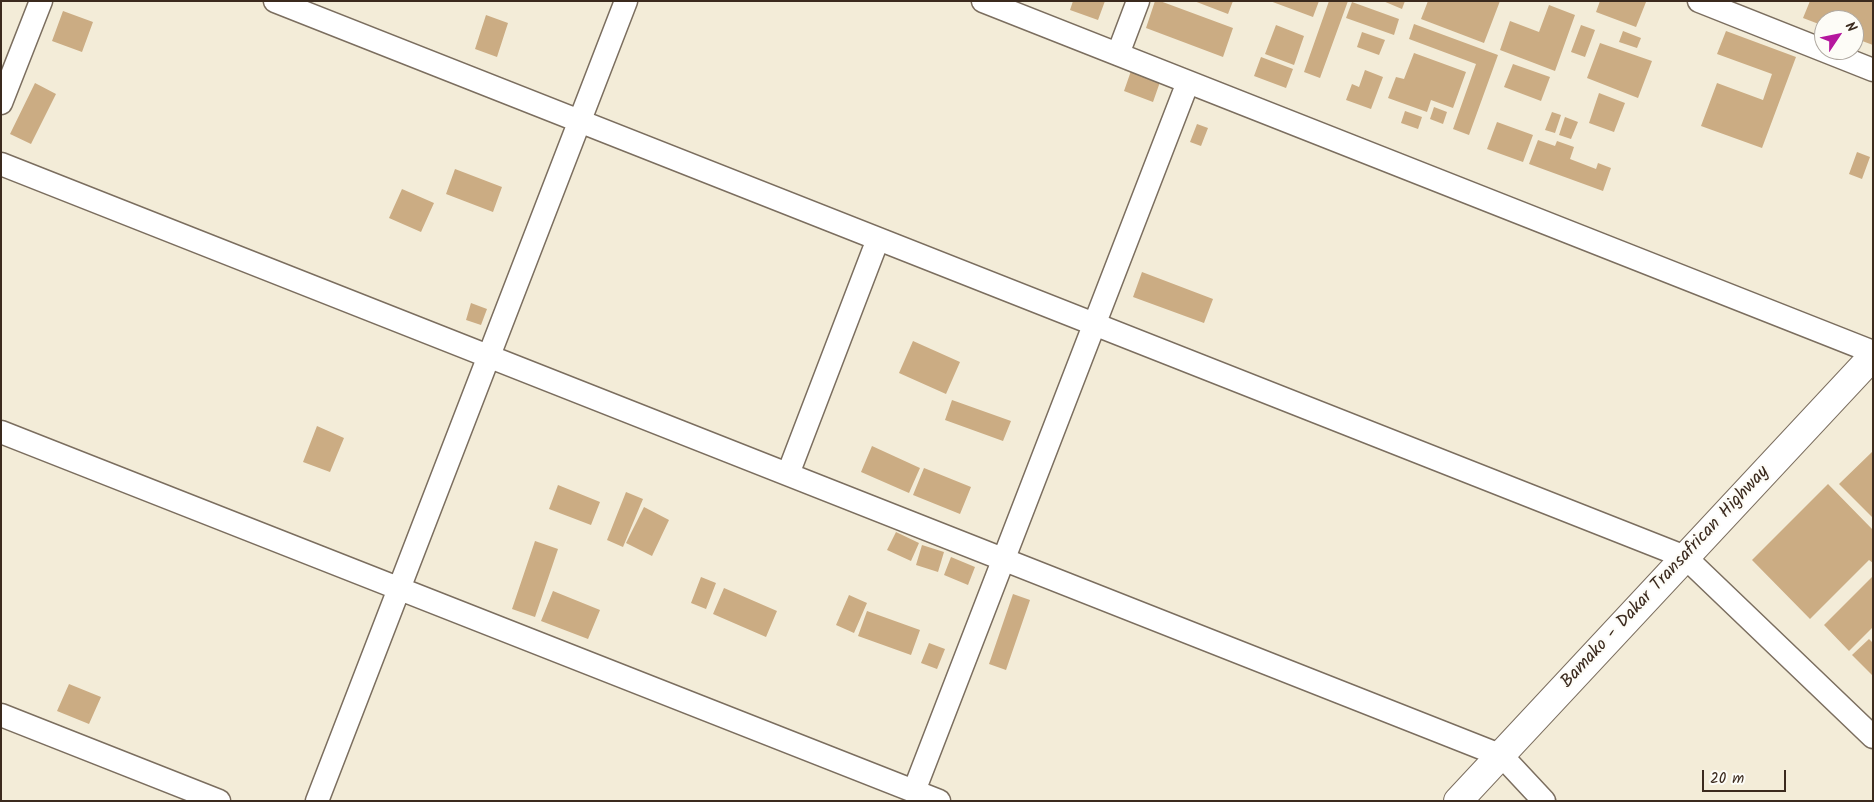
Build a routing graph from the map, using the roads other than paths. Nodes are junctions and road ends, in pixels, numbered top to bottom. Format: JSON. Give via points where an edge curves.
{"nodes":[{"id":1,"x":41,"y":1,"type":"edge"},
{"id":2,"x":275,"y":1,"type":"edge"},
{"id":3,"x":626,"y":1,"type":"edge"},
{"id":4,"x":983,"y":1,"type":"edge"},
{"id":5,"x":1138,"y":1,"type":"edge"},
{"id":6,"x":1699,"y":1,"type":"edge"},
{"id":7,"x":1118,"y":54,"type":"junction"},
{"id":8,"x":1873,"y":70,"type":"edge"},
{"id":9,"x":1188,"y":82,"type":"junction"},
{"id":10,"x":1,"y":103,"type":"edge"},
{"id":11,"x":580,"y":122,"type":"junction"},
{"id":12,"x":1,"y":164,"type":"edge"},
{"id":13,"x":878,"y":239,"type":"junction"},
{"id":14,"x":1095,"y":324,"type":"junction"},
{"id":15,"x":1873,"y":352,"type":"edge"},
{"id":16,"x":489,"y":356,"type":"junction"},
{"id":17,"x":1873,"y":356,"type":"edge"},
{"id":18,"x":1,"y":432,"type":"edge"},
{"id":19,"x":788,"y":474,"type":"junction"},
{"id":20,"x":1685,"y":557,"type":"junction"},
{"id":21,"x":1004,"y":559,"type":"junction"},
{"id":22,"x":399,"y":588,"type":"junction"},
{"id":23,"x":1,"y":715,"type":"edge"},
{"id":24,"x":1873,"y":736,"type":"edge"},
{"id":25,"x":1502,"y":756,"type":"junction"},
{"id":26,"x":914,"y":791,"type":"junction"},
{"id":27,"x":218,"y":801,"type":"edge"},
{"id":28,"x":317,"y":801,"type":"edge"},
{"id":29,"x":939,"y":801,"type":"edge"},
{"id":30,"x":1458,"y":801,"type":"edge"},
{"id":31,"x":1544,"y":801,"type":"edge"}],
"edges":[{"from":1,"to":10,"type":"street"},
{"from":2,"to":11,"type":"street"},
{"from":3,"to":11,"type":"street"},
{"from":4,"to":7,"type":"street"},
{"from":5,"to":7,"type":"street"},
{"from":6,"to":8,"type":"street"},
{"from":7,"to":9,"type":"street"},
{"from":9,"to":14,"type":"street"},
{"from":9,"to":15,"type":"street"},
{"from":11,"to":13,"type":"street"},
{"from":11,"to":16,"type":"street"},
{"from":12,"to":16,"type":"street"},
{"from":13,"to":14,"type":"street"},
{"from":13,"to":19,"type":"street"},
{"from":14,"to":20,"type":"street"},
{"from":14,"to":21,"type":"street"},
{"from":16,"to":19,"type":"street"},
{"from":16,"to":22,"type":"street"},
{"from":17,"to":20,"type":"highway","name":"Bamako - Dakar Transafrican Highway"},
{"from":18,"to":22,"type":"street"},
{"from":19,"to":21,"type":"street"},
{"from":20,"to":24,"type":"street"},
{"from":20,"to":25,"type":"highway","name":"Bamako - Dakar Transafrican Highway"},
{"from":21,"to":25,"type":"street"},
{"from":21,"to":26,"type":"street"},
{"from":22,"to":26,"type":"street"},
{"from":22,"to":28,"type":"street"},
{"from":23,"to":27,"type":"street"},
{"from":25,"to":30,"type":"highway","name":"Bamako - Dakar Transafrican Highway"},
{"from":25,"to":31,"type":"street"},
{"from":26,"to":29,"type":"street"}]}
